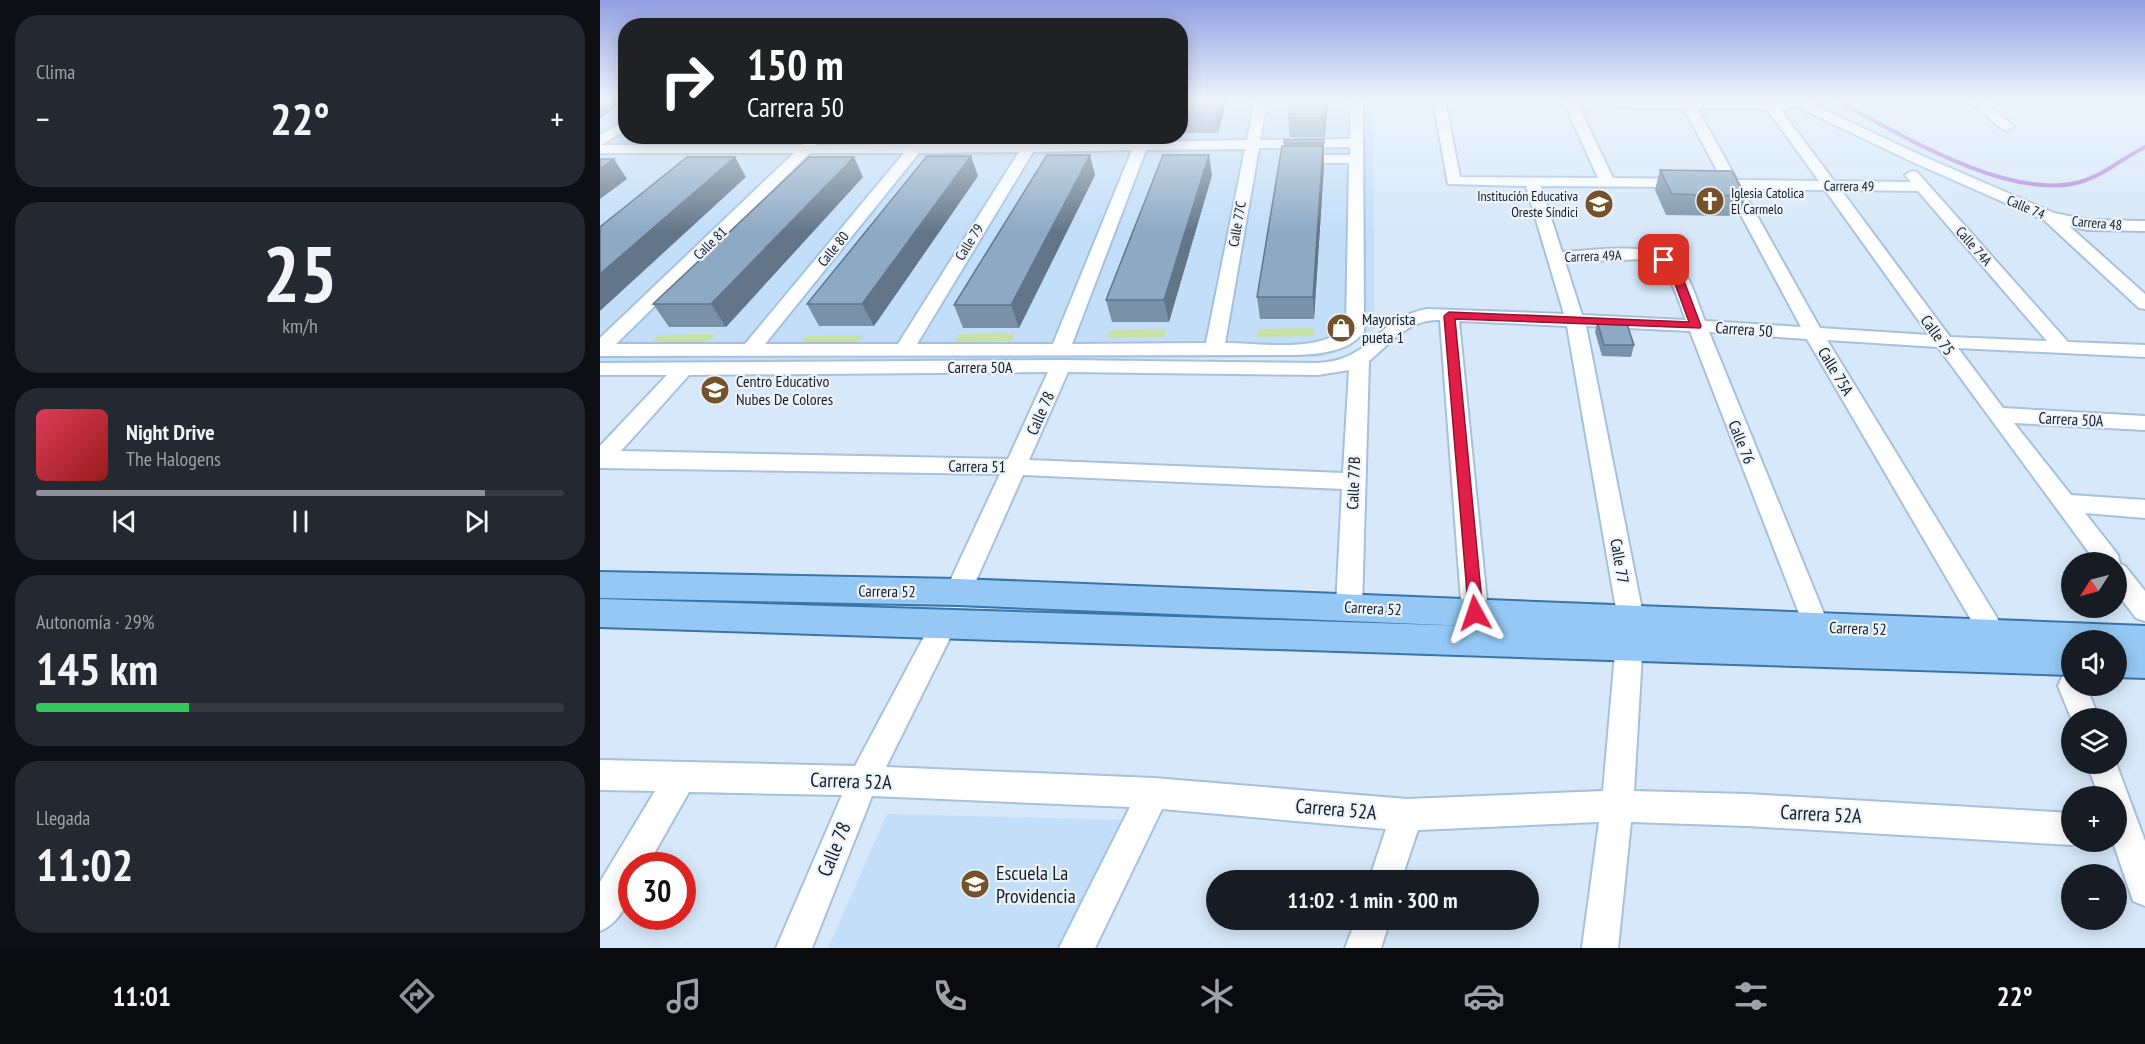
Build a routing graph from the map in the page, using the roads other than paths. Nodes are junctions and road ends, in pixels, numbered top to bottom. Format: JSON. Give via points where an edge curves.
{"nodes":[{"id":1,"x":703,"y":144,"type":"edge"},
{"id":2,"x":811,"y":144,"type":"edge"},
{"id":3,"x":995,"y":144,"type":"edge"},
{"id":4,"x":1031,"y":144,"type":"edge"},
{"id":5,"x":1142,"y":144,"type":"edge"},
{"id":6,"x":1252,"y":144,"type":"edge"},
{"id":7,"x":1256,"y":144,"type":"edge"},
{"id":8,"x":1356,"y":144,"type":"edge"},
{"id":9,"x":1447,"y":144,"type":"edge"},
{"id":10,"x":1590,"y":144,"type":"edge"},
{"id":11,"x":1711,"y":144,"type":"edge"},
{"id":12,"x":1799,"y":144,"type":"edge"},
{"id":13,"x":1887,"y":144,"type":"edge"},
{"id":14,"x":600,"y":149,"type":"edge"},
{"id":15,"x":698,"y":149,"type":"junction"},
{"id":16,"x":806,"y":149,"type":"junction"},
{"id":17,"x":915,"y":149,"type":"junction"},
{"id":18,"x":1356,"y":151,"type":"junction"},
{"id":19,"x":1284,"y":159,"type":"edge"},
{"id":20,"x":1136,"y":160,"type":"junction"},
{"id":21,"x":1255,"y":160,"type":"junction"},
{"id":22,"x":1020,"y":162,"type":"junction"},
{"id":23,"x":792,"y":163,"type":"junction"},
{"id":24,"x":903,"y":163,"type":"junction"},
{"id":25,"x":635,"y":164,"type":"dead end"},
{"id":26,"x":679,"y":164,"type":"junction"},
{"id":27,"x":1914,"y":164,"type":"junction"},
{"id":28,"x":1532,"y":182,"type":"junction"},
{"id":29,"x":1608,"y":183,"type":"junction"},
{"id":30,"x":1733,"y":184,"type":"junction"},
{"id":31,"x":1829,"y":186,"type":"junction"},
{"id":32,"x":1922,"y":187,"type":"junction"},
{"id":33,"x":2050,"y":217,"type":"junction"},
{"id":34,"x":2145,"y":226,"type":"edge"},
{"id":35,"x":1557,"y":257,"type":"junction"},
{"id":36,"x":1664,"y":260,"type":"joint"},
{"id":37,"x":2145,"y":304,"type":"edge"},
{"id":38,"x":1449,"y":316,"type":"junction"},
{"id":39,"x":1574,"y":321,"type":"junction"},
{"id":40,"x":1696,"y":326,"type":"junction"},
{"id":41,"x":1816,"y":334,"type":"junction"},
{"id":42,"x":1944,"y":342,"type":"junction"},
{"id":43,"x":2063,"y":348,"type":"junction"},
{"id":44,"x":751,"y":349,"type":"junction"},
{"id":45,"x":904,"y":349,"type":"junction"},
{"id":46,"x":1214,"y":349,"type":"junction"},
{"id":47,"x":600,"y":350,"type":"edge"},
{"id":48,"x":2145,"y":351,"type":"edge"},
{"id":49,"x":1061,"y":357,"type":"junction"},
{"id":50,"x":1359,"y":359,"type":"junction"},
{"id":51,"x":600,"y":369,"type":"edge"},
{"id":52,"x":683,"y":369,"type":"junction"},
{"id":53,"x":1997,"y":415,"type":"junction"},
{"id":54,"x":2145,"y":423,"type":"edge"},
{"id":55,"x":601,"y":459,"type":"edge"},
{"id":56,"x":1015,"y":467,"type":"junction"},
{"id":57,"x":1353,"y":481,"type":"junction"},
{"id":58,"x":2064,"y":504,"type":"junction"},
{"id":59,"x":2145,"y":509,"type":"edge"},
{"id":60,"x":2101,"y":552,"type":"edge"},
{"id":61,"x":600,"y":585,"type":"edge"},
{"id":62,"x":2127,"y":587,"type":"edge"},
{"id":63,"x":958,"y":592,"type":"junction"},
{"id":64,"x":1349,"y":607,"type":"junction"},
{"id":65,"x":2145,"y":610,"type":"edge"},
{"id":66,"x":600,"y":613,"type":"edge"},
{"id":67,"x":1475,"y":613,"type":"junction"},
{"id":68,"x":944,"y":624,"type":"junction"},
{"id":69,"x":1816,"y":626,"type":"junction"},
{"id":70,"x":1630,"y":632,"type":"junction"},
{"id":71,"x":1993,"y":634,"type":"junction"},
{"id":72,"x":2145,"y":640,"type":"edge"},
{"id":73,"x":2127,"y":662,"type":"edge"},
{"id":74,"x":2145,"y":663,"type":"edge"},
{"id":75,"x":2061,"y":671,"type":"edge"},
{"id":76,"x":600,"y":775,"type":"edge"},
{"id":77,"x":681,"y":776,"type":"junction"},
{"id":78,"x":863,"y":781,"type":"junction"},
{"id":79,"x":1154,"y":793,"type":"junction"},
{"id":80,"x":1617,"y":806,"type":"junction"},
{"id":81,"x":1407,"y":815,"type":"junction"},
{"id":82,"x":2061,"y":828,"type":"edge"},
{"id":83,"x":2127,"y":828,"type":"edge"},
{"id":84,"x":1388,"y":870,"type":"edge"},
{"id":85,"x":2145,"y":889,"type":"edge"},
{"id":86,"x":600,"y":914,"type":"edge"},
{"id":87,"x":1369,"y":930,"type":"edge"},
{"id":88,"x":794,"y":948,"type":"edge"},
{"id":89,"x":1077,"y":948,"type":"edge"},
{"id":90,"x":1363,"y":948,"type":"edge"},
{"id":91,"x":1600,"y":948,"type":"edge"}],
"edges":[{"from":1,"to":15,"type":"street"},
{"from":2,"to":16,"type":"street","name":"Calle 81"},
{"from":3,"to":17,"type":"street"},
{"from":4,"to":22,"type":"street","name":"Calle 79"},
{"from":5,"to":20,"type":"street","name":"Calle 78"},
{"from":6,"to":21,"type":"street","name":"Calle 77C"},
{"from":7,"to":18,"type":"street"},
{"from":8,"to":18,"type":"street"},
{"from":9,"to":28,"type":"street","name":"Carrera 49","via":[[1453,181]]},
{"from":10,"to":29,"type":"street"},
{"from":11,"to":30,"type":"street","name":"Calle 75A"},
{"from":12,"to":31,"type":"street","name":"Calle 75"},
{"from":13,"to":27,"type":"street","name":"Calle 74"},
{"from":14,"to":15,"type":"street"},
{"from":15,"to":16,"type":"street"},
{"from":15,"to":26,"type":"street"},
{"from":16,"to":17,"type":"street"},
{"from":16,"to":23,"type":"street","name":"Calle 81"},
{"from":17,"to":24,"type":"street","name":"Calle 80"},
{"from":18,"to":19,"type":"street"},
{"from":18,"to":46,"type":"street","via":[[1355,331],[1344,341],[1323,347]]},
{"from":20,"to":21,"type":"street"},
{"from":20,"to":22,"type":"street"},
{"from":20,"to":49,"type":"street","name":"Calle 78"},
{"from":21,"to":46,"type":"street","name":"Calle 77C"},
{"from":22,"to":24,"type":"street"},
{"from":22,"to":45,"type":"street","name":"Calle 79"},
{"from":23,"to":24,"type":"street"},
{"from":23,"to":26,"type":"street"},
{"from":23,"to":47,"type":"street","name":"Calle 81"},
{"from":24,"to":44,"type":"street","name":"Calle 80"},
{"from":25,"to":26,"type":"street"},
{"from":27,"to":32,"type":"street","name":"Calle 74A"},
{"from":27,"to":33,"type":"street","name":"Calle 74"},
{"from":28,"to":29,"type":"street","name":"Carrera 49"},
{"from":28,"to":35,"type":"street","name":"Calle 77"},
{"from":29,"to":30,"type":"street","name":"Carrera 49"},
{"from":30,"to":31,"type":"street","name":"Carrera 49"},
{"from":30,"to":41,"type":"street","name":"Calle 75A"},
{"from":31,"to":32,"type":"street","name":"Carrera 49"},
{"from":31,"to":42,"type":"street","name":"Calle 75"},
{"from":32,"to":43,"type":"street","name":"Calle 74A"},
{"from":33,"to":34,"type":"street","name":"Carrera 48","via":[[2088,225]]},
{"from":33,"to":37,"type":"street","name":"Calle 74"},
{"from":35,"to":36,"type":"street","name":"Carrera 49A","via":[[1647,254]]},
{"from":35,"to":39,"type":"street","name":"Calle 77"},
{"from":36,"to":40,"type":"street","name":"Calle 76","via":[[1676,273]]},
{"from":38,"to":39,"type":"street","name":"Carrera 50"},
{"from":38,"to":50,"type":"street","name":"Carrera 50","via":[[1427,314],[1402,321]]},
{"from":38,"to":67,"type":"street"},
{"from":39,"to":40,"type":"street","name":"Carrera 50"},
{"from":39,"to":70,"type":"street","name":"Calle 77"},
{"from":40,"to":41,"type":"street","name":"Carrera 50"},
{"from":40,"to":69,"type":"street","name":"Calle 76"},
{"from":41,"to":42,"type":"street","name":"Carrera 50"},
{"from":41,"to":71,"type":"street","name":"Calle 75A"},
{"from":42,"to":43,"type":"street","name":"Carrera 50"},
{"from":42,"to":53,"type":"street","name":"Calle 75"},
{"from":43,"to":48,"type":"street","name":"Carrera 50"},
{"from":44,"to":45,"type":"street"},
{"from":44,"to":47,"type":"street"},
{"from":45,"to":49,"type":"street"},
{"from":46,"to":49,"type":"street"},
{"from":49,"to":50,"type":"street","name":"Carrera 50A","via":[[1318,369],[1339,367]]},
{"from":49,"to":52,"type":"street","name":"Carrera 50A"},
{"from":49,"to":56,"type":"street","name":"Calle 78"},
{"from":50,"to":57,"type":"street","name":"Calle 77B"},
{"from":51,"to":52,"type":"street","name":"Carrera 50A"},
{"from":52,"to":55,"type":"street"},
{"from":53,"to":54,"type":"street","name":"Carrera 50A"},
{"from":53,"to":58,"type":"street","name":"Calle 75"},
{"from":55,"to":56,"type":"street","name":"Carrera 51"},
{"from":56,"to":57,"type":"street","name":"Carrera 51"},
{"from":56,"to":63,"type":"street","name":"Calle 78"},
{"from":57,"to":64,"type":"street","name":"Calle 77B"},
{"from":58,"to":59,"type":"street"},
{"from":58,"to":60,"type":"street","name":"Calle 75"},
{"from":61,"to":63,"type":"main road","name":"Carrera 52"},
{"from":62,"to":65,"type":"street"},
{"from":63,"to":64,"type":"main road","name":"Carrera 52"},
{"from":64,"to":67,"type":"main road","name":"Carrera 52"},
{"from":66,"to":68,"type":"main road","name":"Carrera 52"},
{"from":67,"to":70,"type":"main road","name":"Carrera 52"},
{"from":68,"to":70,"type":"main road","name":"Carrera 52"},
{"from":68,"to":78,"type":"street","name":"Calle 78"},
{"from":69,"to":70,"type":"main road","name":"Carrera 52"},
{"from":69,"to":71,"type":"main road","name":"Carrera 52"},
{"from":70,"to":75,"type":"main road","name":"Carrera 52"},
{"from":70,"to":80,"type":"street","name":"Calle 77"},
{"from":71,"to":72,"type":"main road","name":"Carrera 52"},
{"from":73,"to":74,"type":"main road"},
{"from":76,"to":77,"type":"street","name":"Carrera 52A"},
{"from":77,"to":78,"type":"street","name":"Carrera 52A"},
{"from":77,"to":86,"type":"street"},
{"from":78,"to":79,"type":"street","name":"Carrera 52A"},
{"from":78,"to":88,"type":"street","name":"Calle 78"},
{"from":79,"to":81,"type":"street","name":"Carrera 52A"},
{"from":79,"to":89,"type":"street"},
{"from":80,"to":81,"type":"street","name":"Carrera 52A"},
{"from":80,"to":82,"type":"street","name":"Carrera 52A"},
{"from":80,"to":91,"type":"street","name":"Calle 77"},
{"from":81,"to":84,"type":"street"},
{"from":83,"to":85,"type":"street"},
{"from":87,"to":90,"type":"street"}]}
